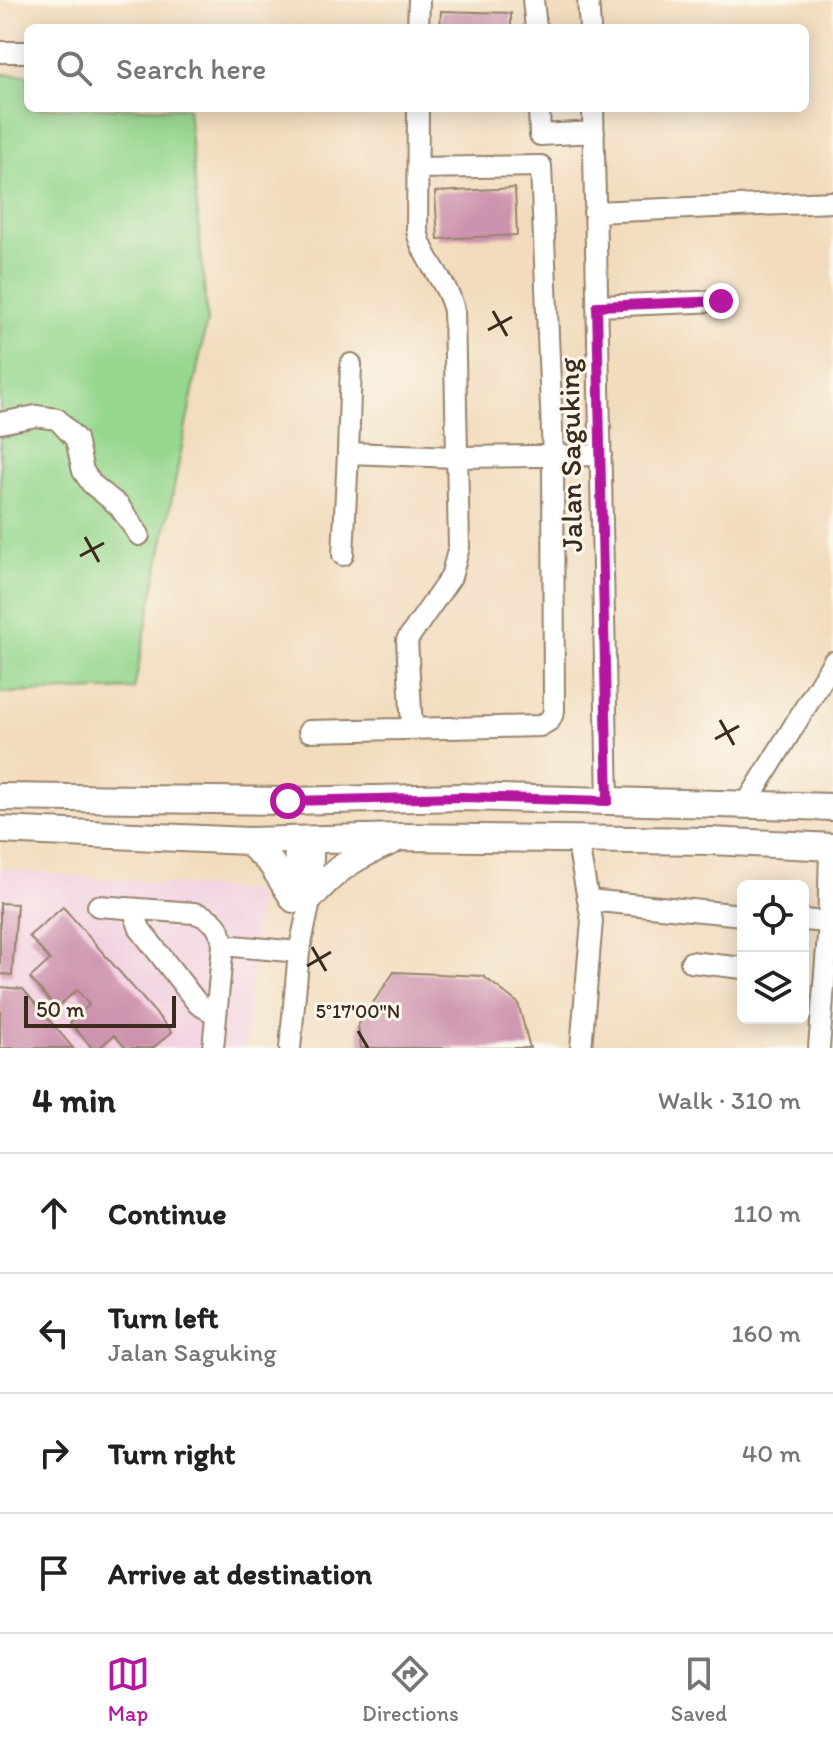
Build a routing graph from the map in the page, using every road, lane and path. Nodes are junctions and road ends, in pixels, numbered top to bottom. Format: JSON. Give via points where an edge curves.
{"nodes":[{"id":1,"x":419,"y":0,"type":"edge"},
{"id":2,"x":533,"y":0,"type":"edge"},
{"id":3,"x":588,"y":0,"type":"edge"},
{"id":4,"x":418,"y":24,"type":"edge"},
{"id":5,"x":536,"y":24,"type":"edge"},
{"id":6,"x":590,"y":24,"type":"edge"},
{"id":7,"x":0,"y":52,"type":"edge"},
{"id":8,"x":24,"y":52,"type":"edge"},
{"id":9,"x":418,"y":112,"type":"edge"},
{"id":10,"x":539,"y":112,"type":"edge"},
{"id":11,"x":593,"y":112,"type":"edge"},
{"id":12,"x":594,"y":132,"type":"junction"},
{"id":13,"x":540,"y":135,"type":"junction"},
{"id":14,"x":541,"y":166,"type":"junction"},
{"id":15,"x":419,"y":168,"type":"junction"},
{"id":16,"x":833,"y":202,"type":"edge"},
{"id":17,"x":594,"y":212,"type":"junction"},
{"id":18,"x":721,"y":301,"type":"dead end"},
{"id":19,"x":597,"y":306,"type":"junction"},
{"id":20,"x":351,"y":364,"type":"dead end"},
{"id":21,"x":0,"y":423,"type":"edge"},
{"id":22,"x":348,"y":453,"type":"junction"},
{"id":23,"x":601,"y":455,"type":"junction"},
{"id":24,"x":553,"y":456,"type":"junction"},
{"id":25,"x":456,"y":457,"type":"junction"},
{"id":26,"x":139,"y":535,"type":"dead end"},
{"id":27,"x":343,"y":555,"type":"dead end"},
{"id":28,"x":833,"y":662,"type":"edge"},
{"id":29,"x":412,"y":728,"type":"junction"},
{"id":30,"x":309,"y":731,"type":"dead end"},
{"id":31,"x":0,"y":797,"type":"edge"},
{"id":32,"x":261,"y":800,"type":"junction"},
{"id":33,"x":341,"y":800,"type":"junction"},
{"id":34,"x":608,"y":801,"type":"junction"},
{"id":35,"x":745,"y":806,"type":"junction"},
{"id":36,"x":833,"y":807,"type":"edge"},
{"id":37,"x":0,"y":830,"type":"edge"},
{"id":38,"x":304,"y":836,"type":"junction"},
{"id":39,"x":403,"y":837,"type":"junction"},
{"id":40,"x":577,"y":839,"type":"junction"},
{"id":41,"x":248,"y":841,"type":"junction"},
{"id":42,"x":832,"y":847,"type":"edge"},
{"id":43,"x":831,"y":879,"type":"edge"},
{"id":44,"x":303,"y":898,"type":"junction"},
{"id":45,"x":588,"y":900,"type":"junction"},
{"id":46,"x":98,"y":906,"type":"dead end"},
{"id":47,"x":133,"y":909,"type":"junction"},
{"id":48,"x":737,"y":914,"type":"edge"},
{"id":49,"x":809,"y":920,"type":"edge"},
{"id":50,"x":828,"y":922,"type":"junction"},
{"id":51,"x":223,"y":945,"type":"junction"},
{"id":52,"x":299,"y":952,"type":"junction"},
{"id":53,"x":691,"y":962,"type":"dead end"},
{"id":54,"x":737,"y":967,"type":"edge"},
{"id":55,"x":809,"y":975,"type":"edge"},
{"id":56,"x":825,"y":977,"type":"junction"},
{"id":57,"x":216,"y":1014,"type":"junction"},
{"id":58,"x":213,"y":1048,"type":"edge"},
{"id":59,"x":290,"y":1048,"type":"edge"},
{"id":60,"x":581,"y":1048,"type":"edge"},
{"id":61,"x":819,"y":1048,"type":"edge"}],
"edges":[{"from":1,"to":4,"type":"street"},
{"from":2,"to":5,"type":"street"},
{"from":3,"to":6,"type":"street"},
{"from":7,"to":8,"type":"street"},
{"from":9,"to":15,"type":"street"},
{"from":10,"to":13,"type":"street"},
{"from":11,"to":12,"type":"street","name":"Jalan Saguking"},
{"from":12,"to":13,"type":"street"},
{"from":12,"to":17,"type":"street","name":"Jalan Saguking"},
{"from":13,"to":14,"type":"street"},
{"from":14,"to":15,"type":"street"},
{"from":14,"to":24,"type":"street"},
{"from":15,"to":25,"type":"street","via":[[419,244],[454,311]]},
{"from":16,"to":17,"type":"street"},
{"from":17,"to":19,"type":"street","name":"Jalan Saguking"},
{"from":18,"to":19,"type":"street"},
{"from":19,"to":23,"type":"street","name":"Jalan Saguking"},
{"from":20,"to":22,"type":"street"},
{"from":21,"to":26,"type":"street","via":[[36,416],[57,419],[76,439],[83,471],[92,484],[119,506]]},
{"from":22,"to":25,"type":"street"},
{"from":22,"to":27,"type":"street"},
{"from":23,"to":24,"type":"street"},
{"from":23,"to":34,"type":"street","name":"Jalan Saguking"},
{"from":24,"to":25,"type":"street"},
{"from":24,"to":29,"type":"street","via":[[550,720],[540,726]]},
{"from":25,"to":29,"type":"street","via":[[457,560],[407,640]]},
{"from":28,"to":35,"type":"street"},
{"from":29,"to":30,"type":"street"},
{"from":31,"to":32,"type":"main road"},
{"from":32,"to":33,"type":"main road"},
{"from":32,"to":38,"type":"main road"},
{"from":33,"to":34,"type":"main road"},
{"from":33,"to":38,"type":"main road"},
{"from":34,"to":35,"type":"main road"},
{"from":35,"to":36,"type":"main road"},
{"from":37,"to":41,"type":"main road"},
{"from":38,"to":39,"type":"main road"},
{"from":38,"to":41,"type":"main road"},
{"from":38,"to":44,"type":"street"},
{"from":39,"to":40,"type":"main road"},
{"from":39,"to":44,"type":"main road","via":[[345,863]]},
{"from":40,"to":42,"type":"main road"},
{"from":40,"to":45,"type":"street"},
{"from":41,"to":44,"type":"main road"},
{"from":42,"to":43,"type":"street"},
{"from":43,"to":50,"type":"street"},
{"from":44,"to":52,"type":"street"},
{"from":45,"to":48,"type":"street"},
{"from":45,"to":60,"type":"street","via":[[591,951]]},
{"from":46,"to":47,"type":"street"},
{"from":47,"to":51,"type":"street","via":[[206,916],[216,924]]},
{"from":47,"to":57,"type":"street","via":[[140,929],[198,1004]]},
{"from":49,"to":50,"type":"street"},
{"from":50,"to":56,"type":"street"},
{"from":51,"to":52,"type":"street"},
{"from":51,"to":57,"type":"street"},
{"from":52,"to":59,"type":"street"},
{"from":53,"to":54,"type":"street"},
{"from":55,"to":56,"type":"street"},
{"from":56,"to":61,"type":"street"},
{"from":57,"to":58,"type":"street"}]}
